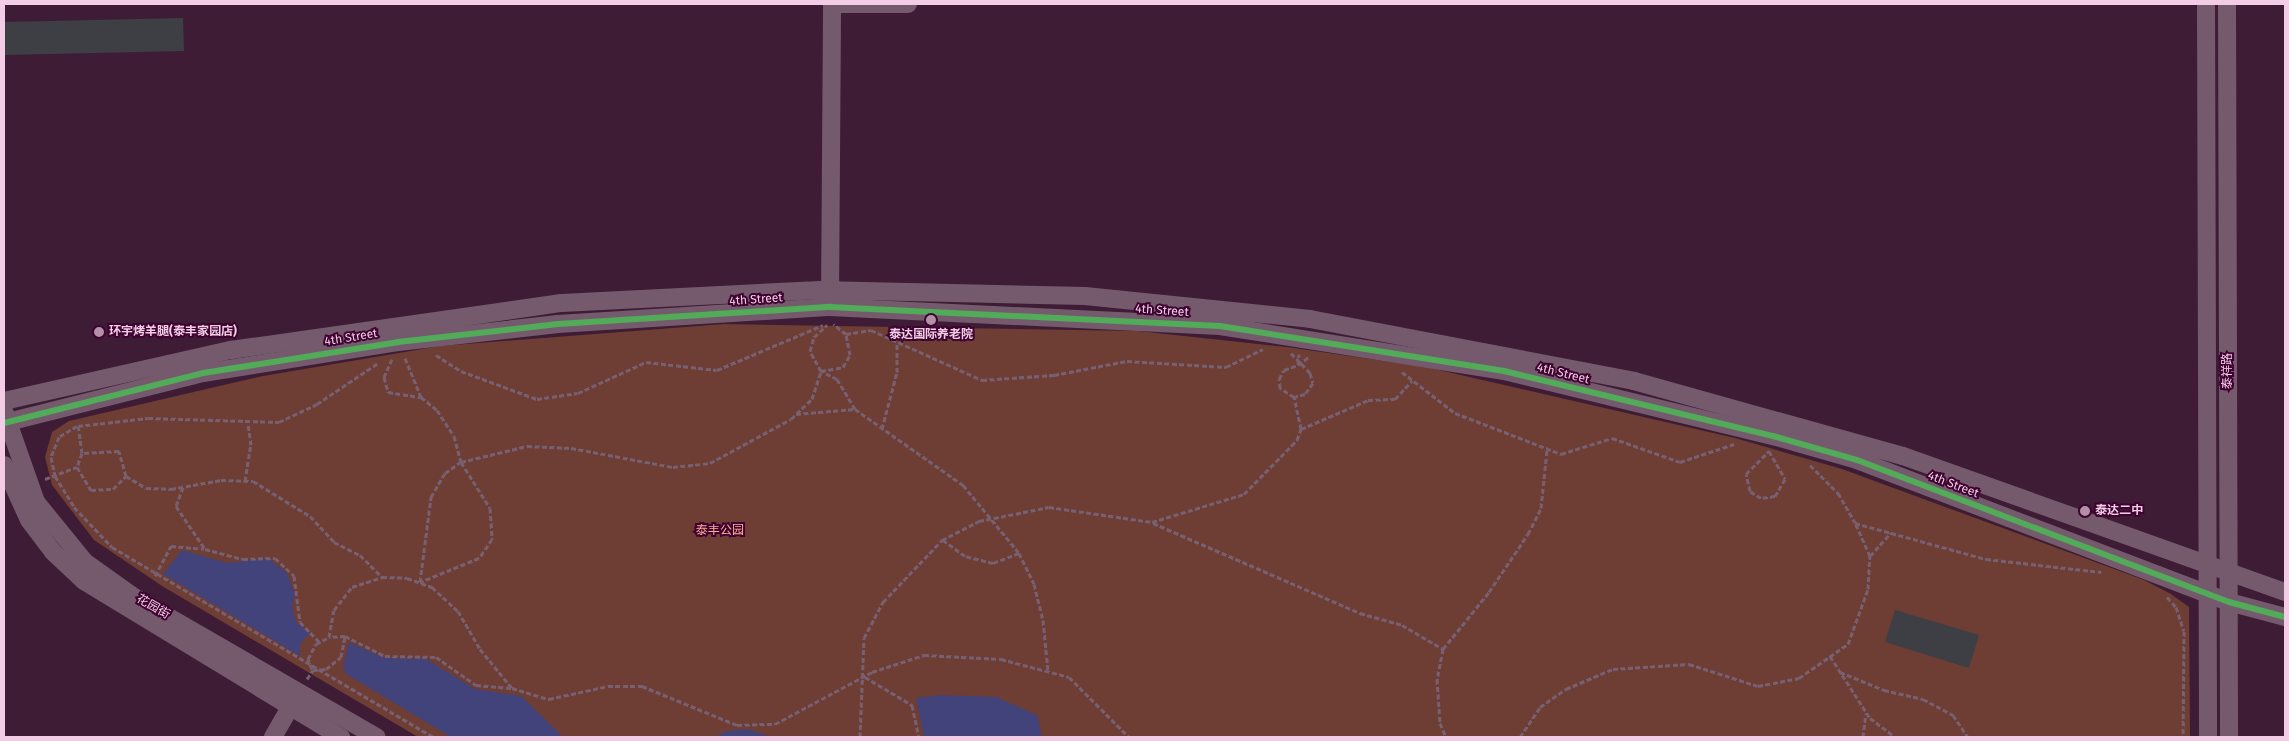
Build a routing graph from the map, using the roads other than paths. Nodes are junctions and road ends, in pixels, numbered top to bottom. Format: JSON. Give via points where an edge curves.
{"nodes":[{"id":1,"x":832,"y":4,"type":"edge"},
{"id":2,"x":908,"y":4,"type":"edge"},
{"id":3,"x":2206,"y":4,"type":"edge"},
{"id":4,"x":2227,"y":4,"type":"edge"},
{"id":5,"x":830,"y":306,"type":"junction"},
{"id":6,"x":4,"y":401,"type":"edge"},
{"id":7,"x":5,"y":415,"type":"edge"},
{"id":8,"x":4,"y":465,"type":"edge"},
{"id":9,"x":2208,"y":565,"type":"junction"},
{"id":10,"x":2228,"y":572,"type":"junction"},
{"id":11,"x":2285,"y":592,"type":"edge"},
{"id":12,"x":2208,"y":593,"type":"junction"},
{"id":13,"x":2229,"y":602,"type":"junction"},
{"id":14,"x":2285,"y":617,"type":"edge"},
{"id":15,"x":295,"y":700,"type":"junction"},
{"id":16,"x":273,"y":737,"type":"edge"},
{"id":17,"x":341,"y":737,"type":"edge"},
{"id":18,"x":376,"y":737,"type":"edge"},
{"id":19,"x":2208,"y":737,"type":"edge"},
{"id":20,"x":2229,"y":737,"type":"edge"}],
"edges":[{"from":1,"to":2,"type":"street"},
{"from":1,"to":5,"type":"street"},
{"from":3,"to":9,"type":"street","name":"泰祥路"},
{"from":4,"to":10,"type":"street","name":"泰祥路"},
{"from":5,"to":6,"type":"street","name":"4th Street","via":[[562,303],[302,337],[103,376]]},
{"from":5,"to":7,"type":"street","name":"4th Street","via":[[558,324],[203,374],[53,409]]},
{"from":5,"to":9,"type":"street","name":"4th Street","via":[[1086,296],[1310,319],[1496,352],[1634,381],[1903,456]]},
{"from":5,"to":12,"type":"street","name":"4th Street","via":[[1118,319],[1301,336],[1504,371],[1773,436],[1857,460]]},
{"from":7,"to":15,"type":"street","name":"花园街","via":[[29,485],[58,533],[98,573]]},
{"from":8,"to":15,"type":"street","name":"花园街","via":[[29,520],[76,575]]},
{"from":9,"to":10,"type":"street","name":"4th Street"},
{"from":9,"to":12,"type":"street","name":"泰祥路"},
{"from":10,"to":11,"type":"street","name":"4th Street"},
{"from":10,"to":13,"type":"street","name":"泰祥路"},
{"from":12,"to":13,"type":"street","name":"4th Street"},
{"from":12,"to":19,"type":"street","name":"泰祥路"},
{"from":13,"to":14,"type":"street","name":"4th Street"},
{"from":13,"to":20,"type":"street","name":"泰祥路"},
{"from":15,"to":16,"type":"street"},
{"from":15,"to":17,"type":"street","name":"花园街"},
{"from":15,"to":18,"type":"street","name":"花园街"}]}
